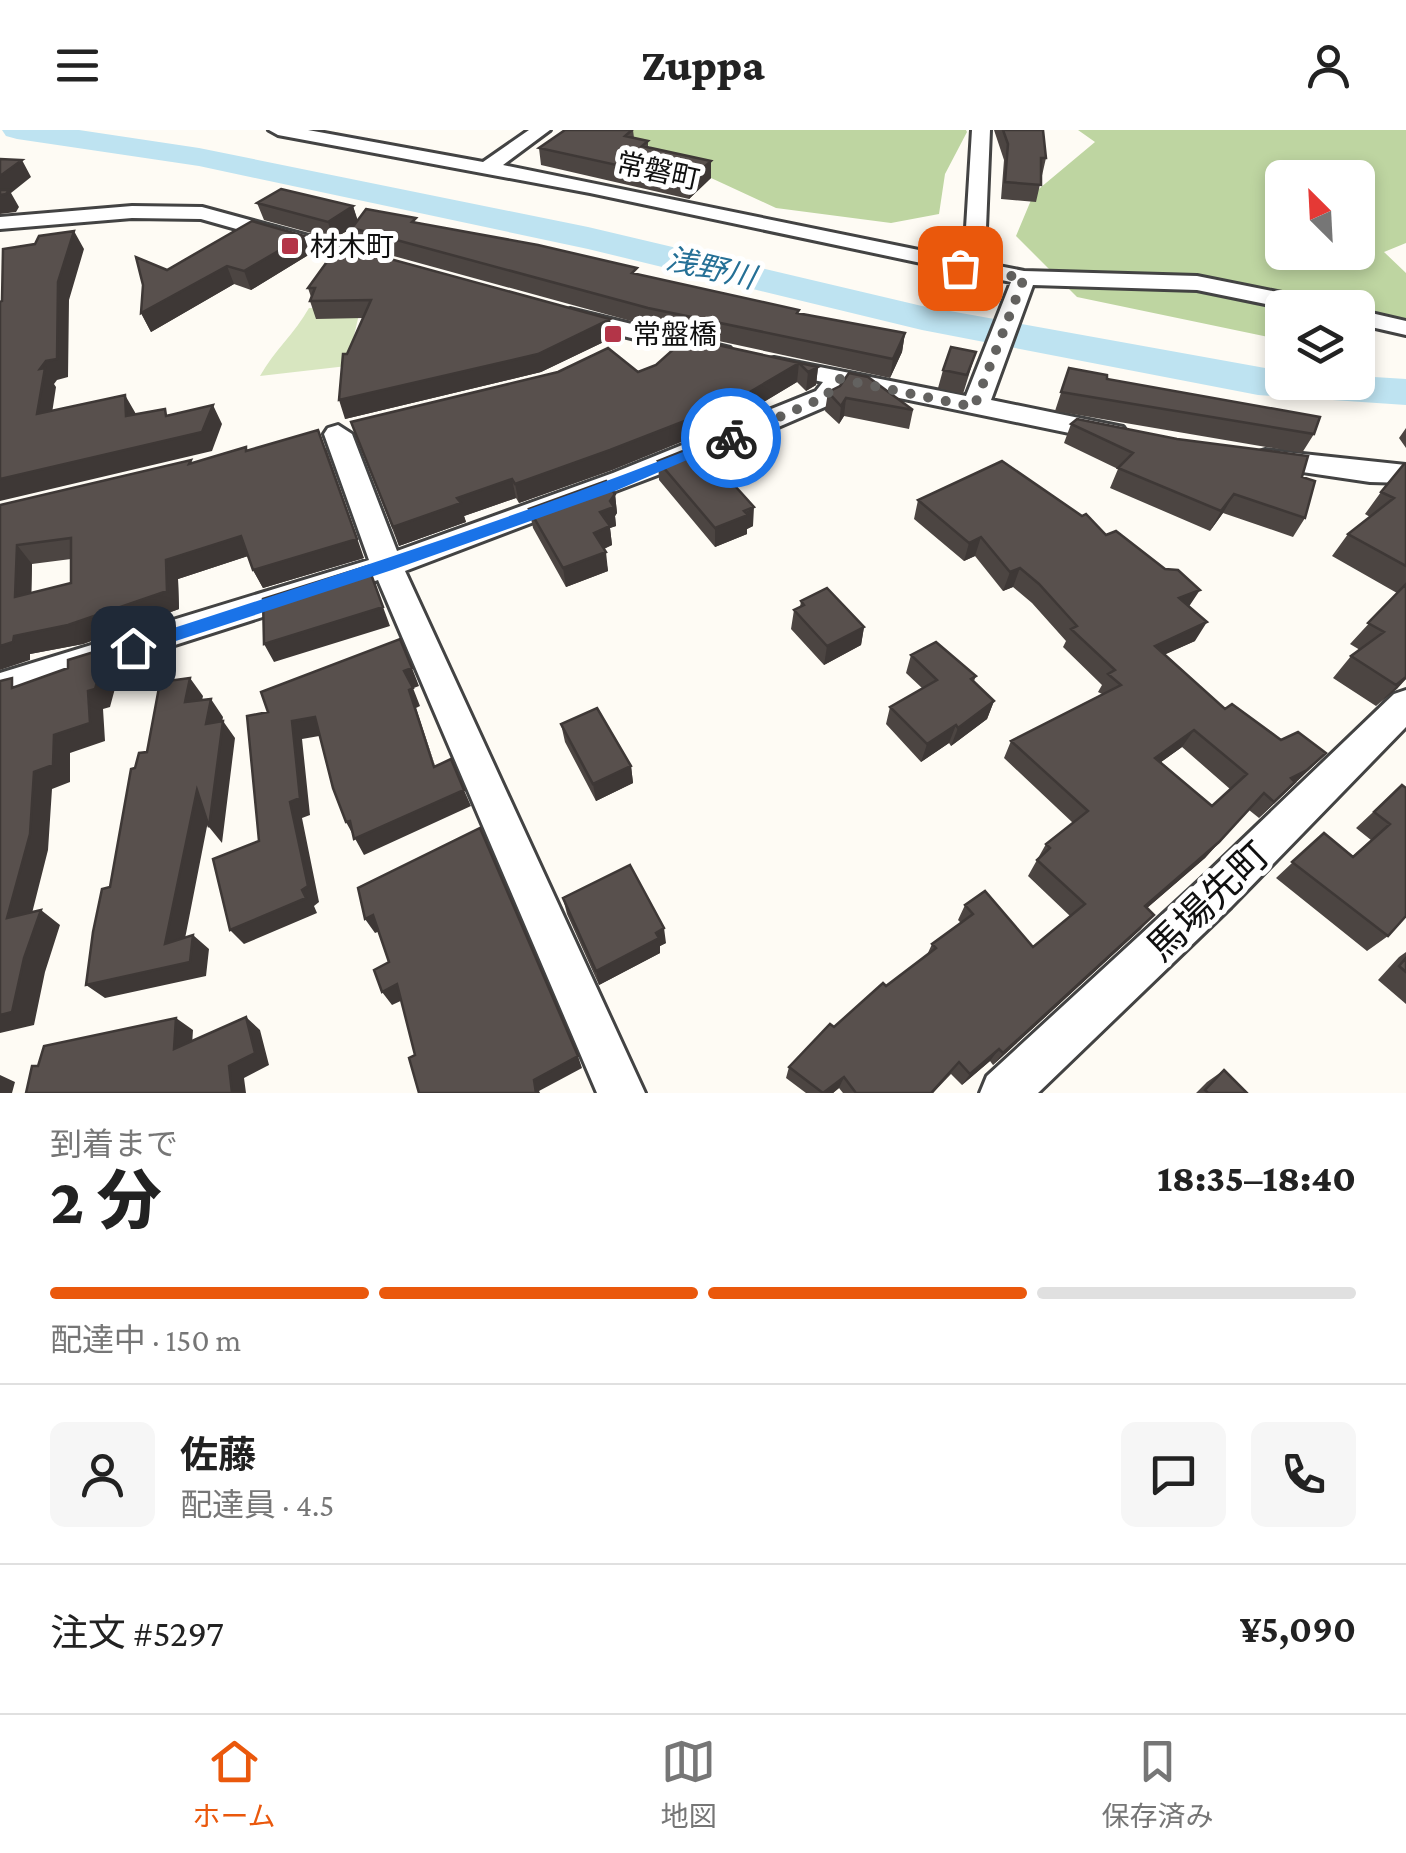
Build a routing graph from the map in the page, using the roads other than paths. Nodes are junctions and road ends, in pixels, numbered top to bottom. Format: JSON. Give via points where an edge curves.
{"nodes":[{"id":1,"x":278,"y":130,"type":"edge"},
{"id":2,"x":412,"y":130,"type":"edge"},
{"id":3,"x":540,"y":130,"type":"edge"},
{"id":4,"x":981,"y":130,"type":"edge"},
{"id":5,"x":386,"y":150,"type":"junction"},
{"id":6,"x":487,"y":168,"type":"junction"},
{"id":7,"x":0,"y":223,"type":"edge"},
{"id":8,"x":400,"y":268,"type":"edge"},
{"id":9,"x":960,"y":268,"type":"junction"},
{"id":10,"x":1024,"y":278,"type":"junction"},
{"id":11,"x":1265,"y":297,"type":"edge"},
{"id":12,"x":550,"y":310,"type":"edge"},
{"id":13,"x":1375,"y":321,"type":"edge"},
{"id":14,"x":1406,"y":328,"type":"edge"},
{"id":15,"x":644,"y":336,"type":"junction"},
{"id":16,"x":613,"y":352,"type":"edge"},
{"id":17,"x":840,"y":379,"type":"junction"},
{"id":18,"x":974,"y":407,"type":"junction"},
{"id":19,"x":338,"y":434,"type":"dead end"},
{"id":20,"x":1136,"y":438,"type":"edge"},
{"id":21,"x":1241,"y":455,"type":"edge"},
{"id":22,"x":1406,"y":474,"type":"edge"},
{"id":23,"x":386,"y":566,"type":"junction"},
{"id":24,"x":0,"y":688,"type":"edge"},
{"id":25,"x":1405,"y":708,"type":"edge"},
{"id":26,"x":621,"y":1093,"type":"edge"},
{"id":27,"x":1004,"y":1093,"type":"edge"}],
"edges":[{"from":1,"to":5,"type":"street","name":"常磐町"},
{"from":2,"to":5,"type":"street"},
{"from":3,"to":6,"type":"street"},
{"from":4,"to":9,"type":"street","via":[[976,228]]},
{"from":5,"to":6,"type":"street","name":"常磐町"},
{"from":6,"to":9,"type":"street","name":"常磐町"},
{"from":7,"to":8,"type":"street","via":[[202,213]]},
{"from":9,"to":10,"type":"street","name":"常磐町"},
{"from":10,"to":11,"type":"street","name":"常磐町","via":[[1196,283]]},
{"from":10,"to":18,"type":"street"},
{"from":12,"to":15,"type":"street"},
{"from":13,"to":14,"type":"street"},
{"from":15,"to":16,"type":"street"},
{"from":15,"to":17,"type":"street"},
{"from":17,"to":18,"type":"street"},
{"from":17,"to":23,"type":"street","via":[[825,397],[722,442]]},
{"from":18,"to":20,"type":"street"},
{"from":19,"to":23,"type":"street"},
{"from":21,"to":22,"type":"street"},
{"from":23,"to":24,"type":"street"},
{"from":23,"to":26,"type":"street"},
{"from":25,"to":27,"type":"street","name":"馬場先町"}]}
